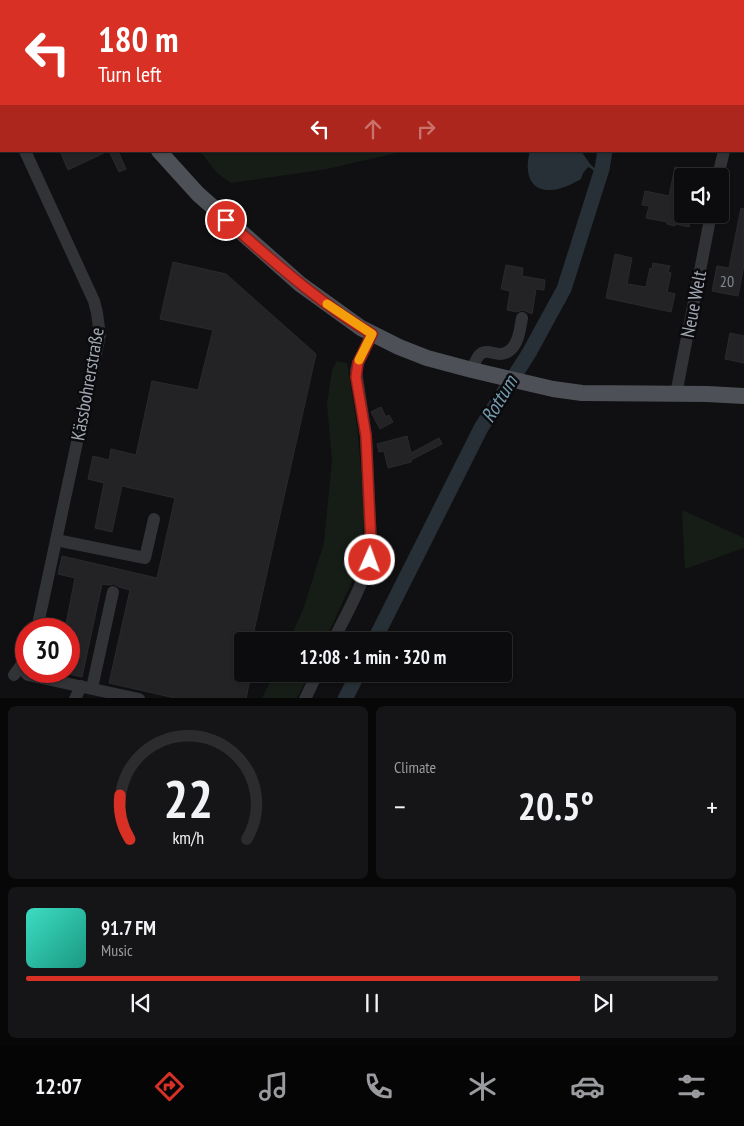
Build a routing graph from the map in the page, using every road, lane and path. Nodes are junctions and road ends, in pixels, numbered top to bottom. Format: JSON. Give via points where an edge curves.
{"nodes":[{"id":1,"x":25,"y":152,"type":"edge"},
{"id":2,"x":160,"y":152,"type":"edge"},
{"id":3,"x":724,"y":152,"type":"edge"},
{"id":4,"x":720,"y":168,"type":"edge"},
{"id":5,"x":709,"y":223,"type":"edge"},
{"id":6,"x":522,"y":318,"type":"dead end"},
{"id":7,"x":372,"y":334,"type":"junction"},
{"id":8,"x":472,"y":370,"type":"junction"},
{"id":9,"x":676,"y":394,"type":"junction"},
{"id":10,"x":744,"y":396,"type":"edge"},
{"id":11,"x":154,"y":519,"type":"dead end"},
{"id":12,"x":56,"y":540,"type":"junction"},
{"id":13,"x":113,"y":592,"type":"dead end"},
{"id":14,"x":39,"y":618,"type":"edge"},
{"id":15,"x":337,"y":632,"type":"edge"},
{"id":16,"x":313,"y":682,"type":"edge"},
{"id":17,"x":67,"y":683,"type":"edge"},
{"id":18,"x":86,"y":687,"type":"junction"},
{"id":19,"x":75,"y":698,"type":"edge"},
{"id":20,"x":134,"y":698,"type":"edge"},
{"id":21,"x":305,"y":698,"type":"edge"}],
"edges":[{"from":1,"to":12,"type":"street","name":"Kässbohrerstraße","via":[[94,300],[100,335]]},
{"from":2,"to":7,"type":"main road","via":[[198,194],[285,271]]},
{"from":3,"to":4,"type":"street"},
{"from":5,"to":9,"type":"street","name":"Neue Welt"},
{"from":6,"to":8,"type":"street","via":[[518,338],[511,350],[480,354]]},
{"from":7,"to":8,"type":"main road","via":[[427,358]]},
{"from":7,"to":15,"type":"street","via":[[358,363],[356,377],[366,436],[370,560]]},
{"from":8,"to":9,"type":"main road","via":[[582,393]]},
{"from":9,"to":10,"type":"main road"},
{"from":11,"to":12,"type":"street","via":[[145,558]]},
{"from":12,"to":14,"type":"street","name":"Kässbohrerstraße"},
{"from":13,"to":18,"type":"street"},
{"from":16,"to":21,"type":"street"},
{"from":17,"to":18,"type":"street"},
{"from":18,"to":19,"type":"street"},
{"from":18,"to":20,"type":"street"}]}
